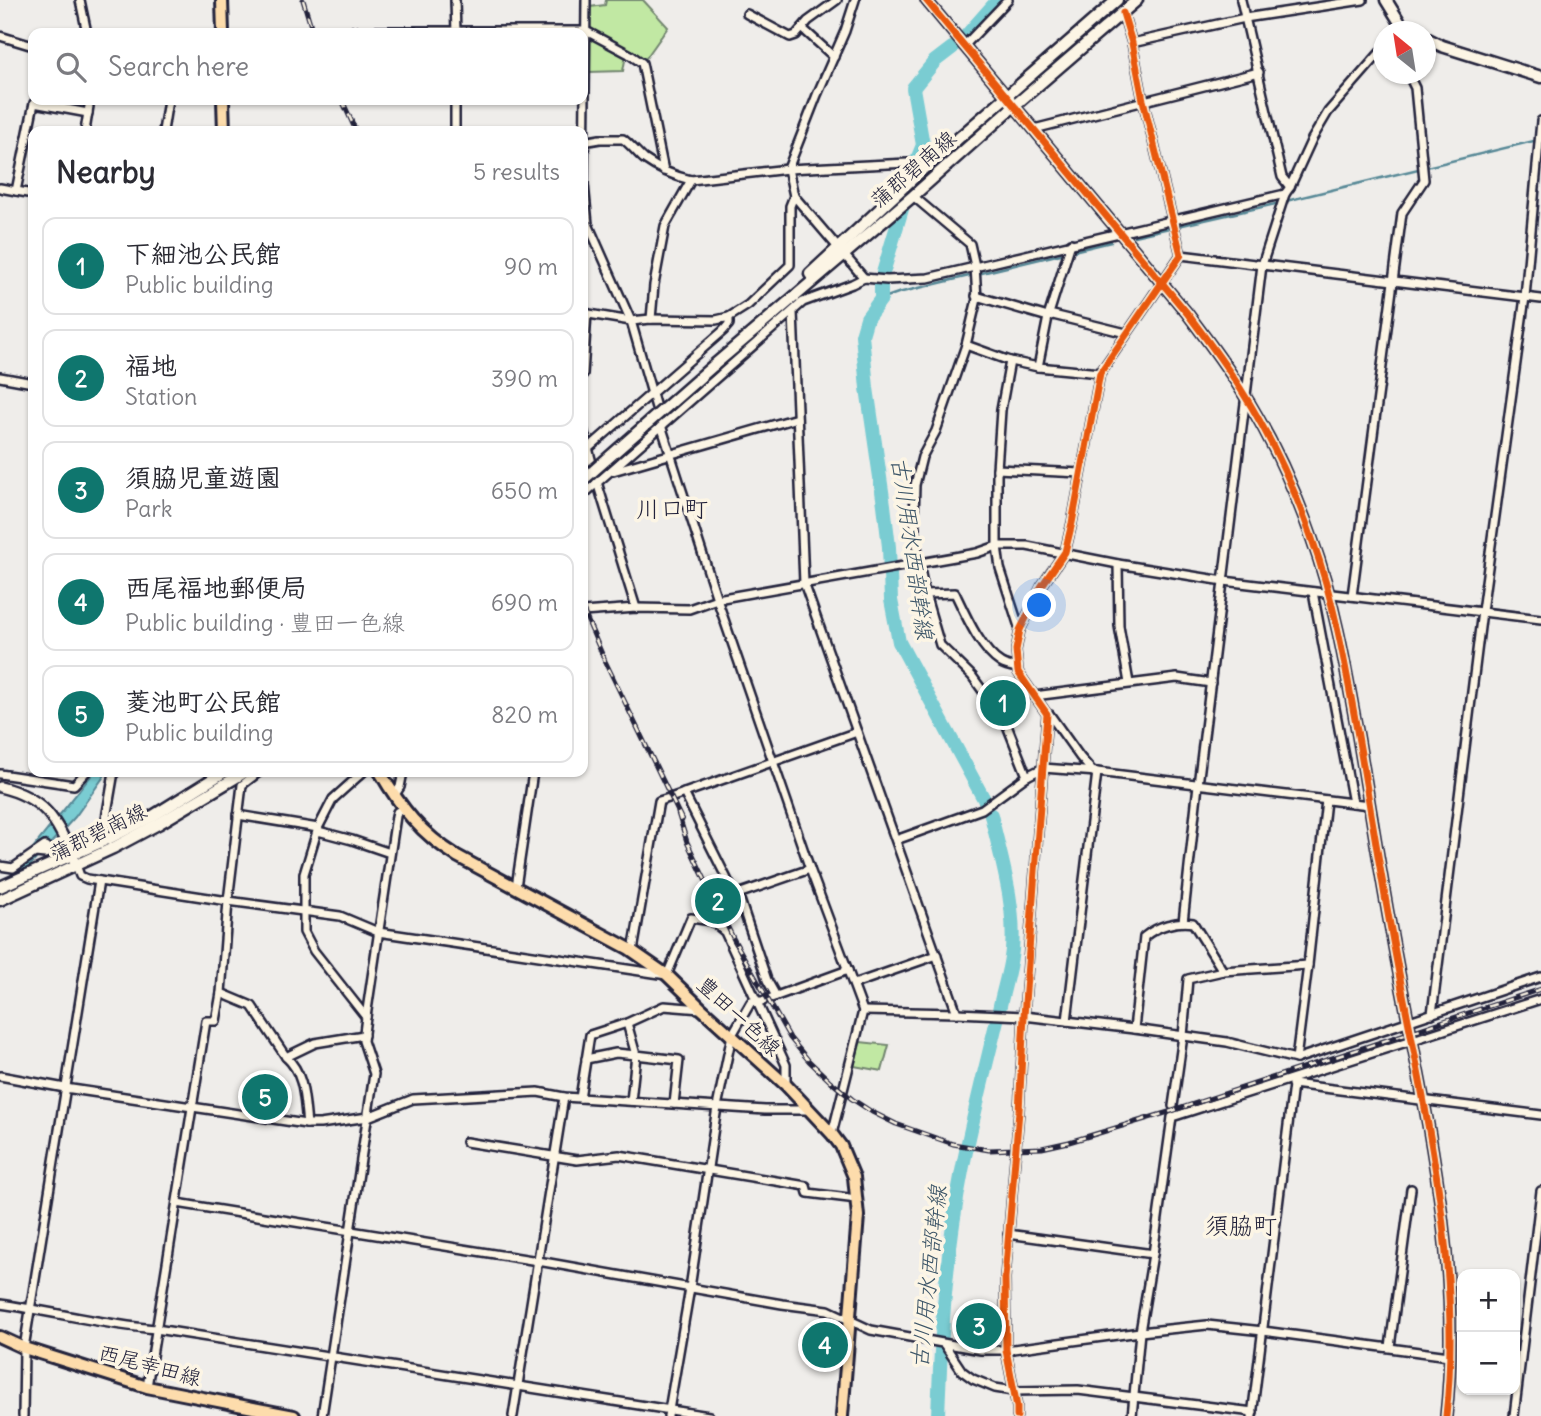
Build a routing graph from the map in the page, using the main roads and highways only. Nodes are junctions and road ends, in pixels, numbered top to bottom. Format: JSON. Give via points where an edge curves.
{"nodes":[{"id":1,"x":222,"y":0,"type":"edge"},
{"id":2,"x":1118,"y":0,"type":"edge"},
{"id":3,"x":1138,"y":0,"type":"edge"},
{"id":4,"x":1386,"y":0,"type":"edge"},
{"id":5,"x":1399,"y":21,"type":"edge"},
{"id":6,"x":223,"y":28,"type":"edge"},
{"id":7,"x":1436,"y":43,"type":"edge"},
{"id":8,"x":1541,"y":77,"type":"edge"},
{"id":9,"x":223,"y":105,"type":"edge"},
{"id":10,"x":225,"y":126,"type":"edge"},
{"id":11,"x":841,"y":251,"type":"junction"},
{"id":12,"x":588,"y":476,"type":"edge"},
{"id":13,"x":216,"y":777,"type":"edge"},
{"id":14,"x":237,"y":777,"type":"edge"},
{"id":15,"x":383,"y":777,"type":"edge"},
{"id":16,"x":74,"y":860,"type":"junction"},
{"id":17,"x":0,"y":887,"type":"edge"},
{"id":18,"x":0,"y":900,"type":"edge"},
{"id":19,"x":0,"y":1338,"type":"edge"},
{"id":20,"x":240,"y":1412,"type":"edge"},
{"id":21,"x":294,"y":1416,"type":"edge"},
{"id":22,"x":842,"y":1416,"type":"edge"}],
"edges":[{"from":1,"to":6,"type":"main road"},
{"from":2,"to":11,"type":"main road","name":"蒲郡碧南線","via":[[922,170]]},
{"from":3,"to":11,"type":"main road","name":"蒲郡碧南線","via":[[913,196]]},
{"from":4,"to":5,"type":"main road"},
{"from":7,"to":8,"type":"main road"},
{"from":9,"to":10,"type":"main road"},
{"from":11,"to":12,"type":"main road","name":"蒲郡碧南線","bridge":true},
{"from":13,"to":16,"type":"main road","name":"蒲郡碧南線"},
{"from":14,"to":16,"type":"main road","name":"蒲郡碧南線","via":[[158,824]]},
{"from":15,"to":22,"type":"main road","name":"豊田一色線","via":[[421,829],[448,850],[633,951],[667,975],[786,1085],[841,1146],[854,1177],[858,1216]]},
{"from":16,"to":17,"type":"main road","name":"蒲郡碧南線"},
{"from":16,"to":18,"type":"main road","name":"蒲郡碧南線"},
{"from":19,"to":20,"type":"main road","name":"西尾幸田線","via":[[147,1387]]},
{"from":20,"to":21,"type":"main road","name":"西尾幸田線"}]}
